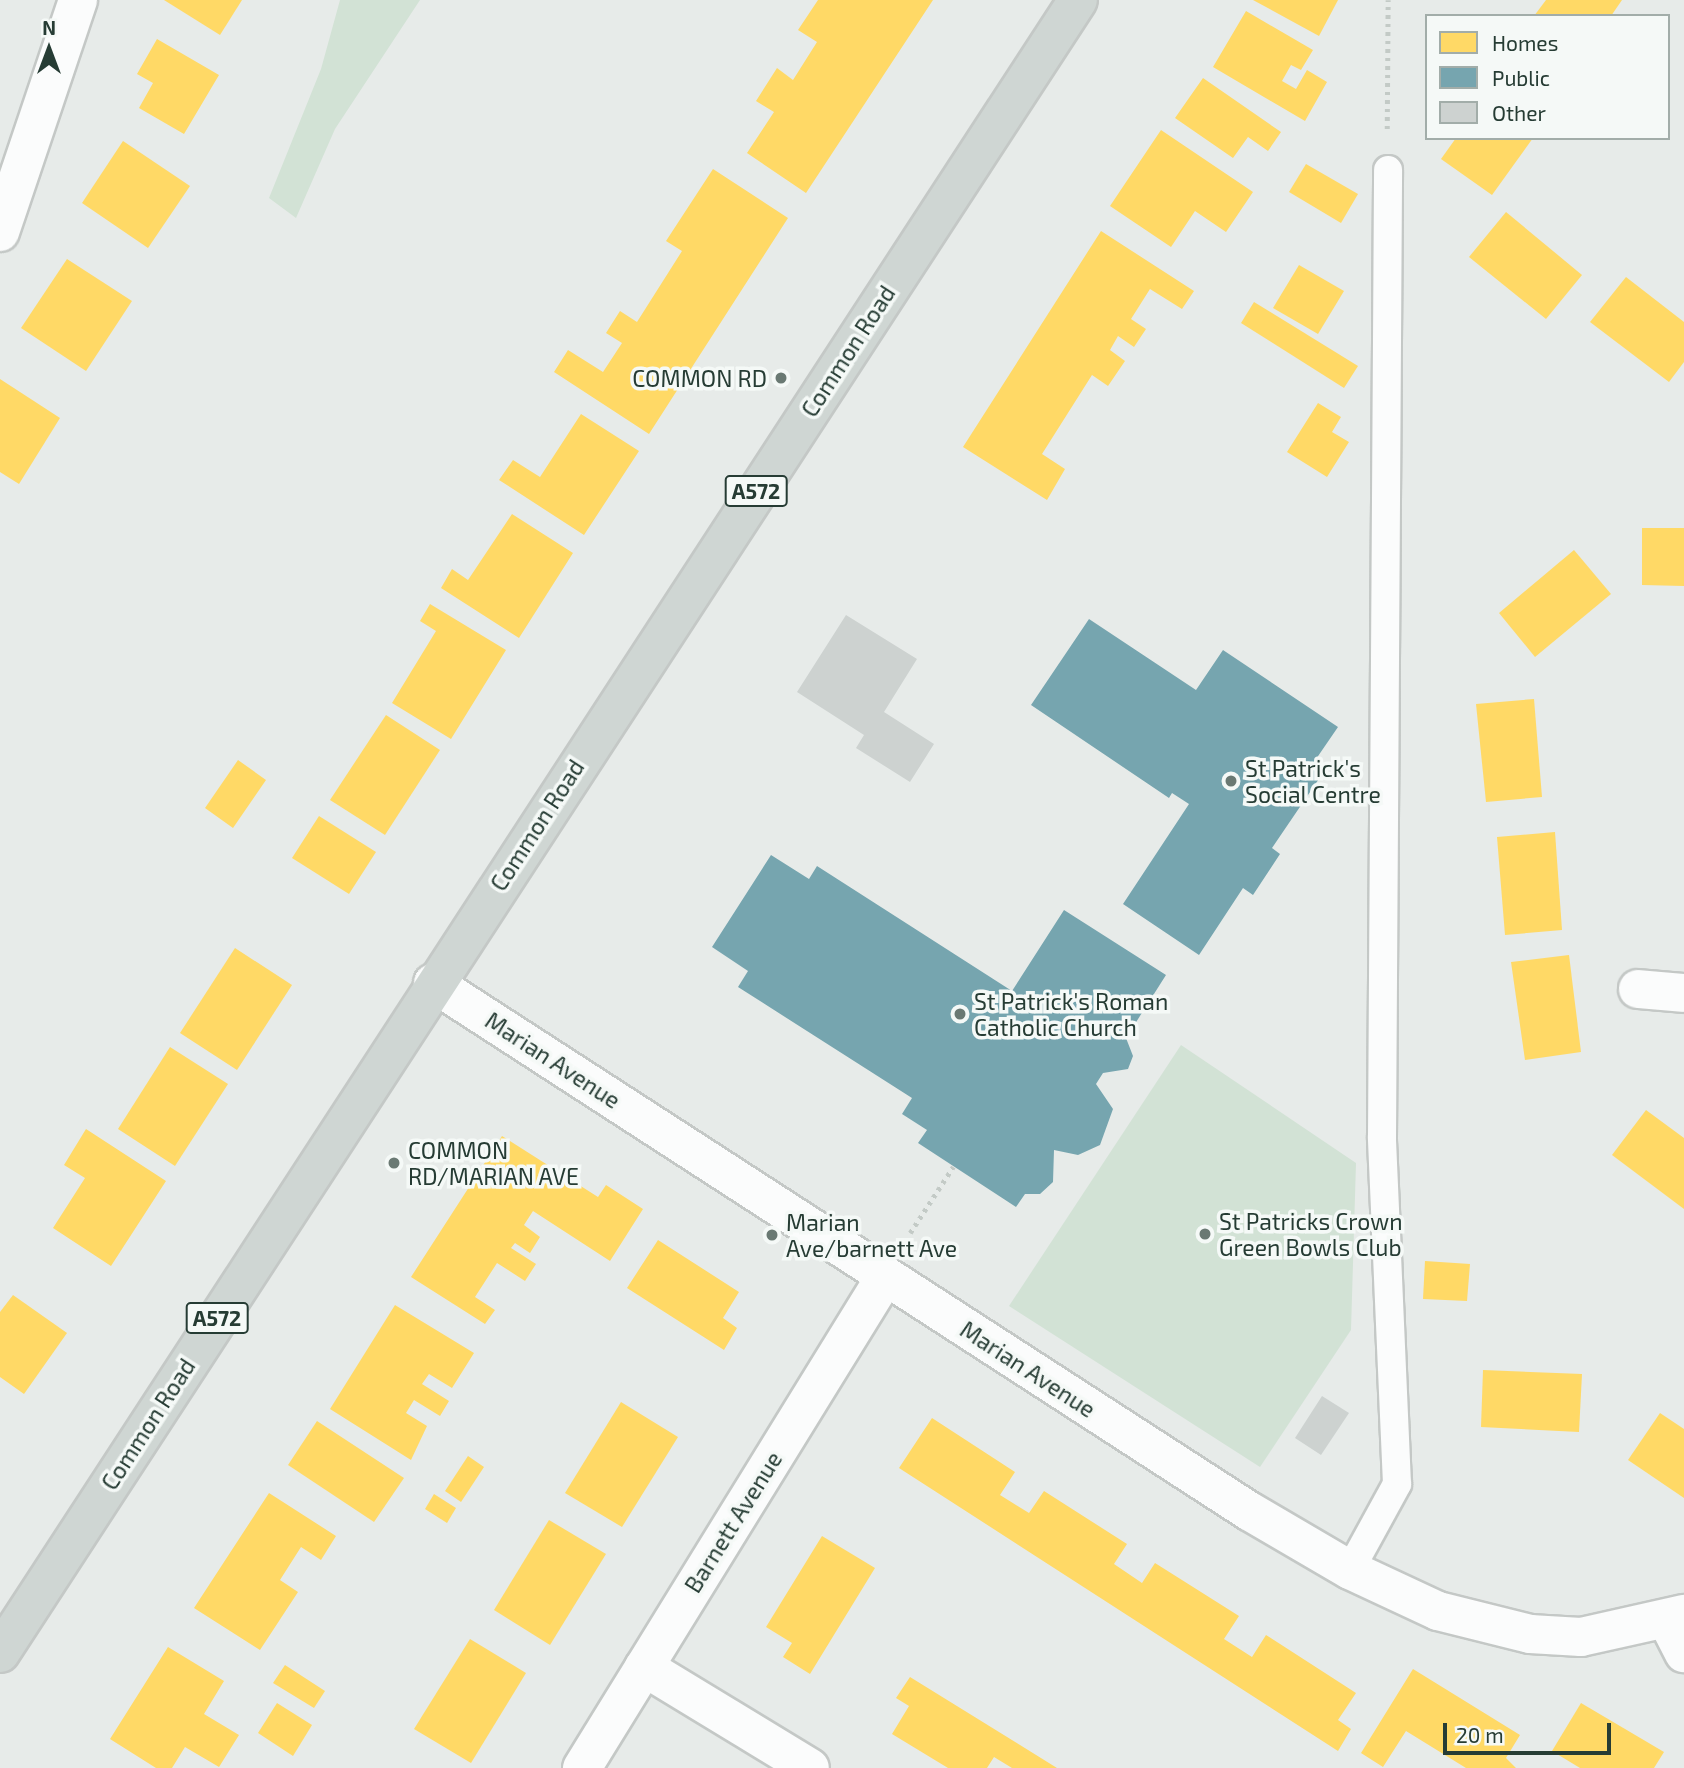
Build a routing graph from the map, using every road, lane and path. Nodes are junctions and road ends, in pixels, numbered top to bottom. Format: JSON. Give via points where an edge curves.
{"nodes":[{"id":1,"x":78,"y":0,"type":"edge"},
{"id":2,"x":1078,"y":0,"type":"edge"},
{"id":3,"x":1388,"y":0,"type":"edge"},
{"id":4,"x":1388,"y":170,"type":"joint"},
{"id":5,"x":0,"y":232,"type":"edge"},
{"id":6,"x":433,"y":983,"type":"junction"},
{"id":7,"x":1638,"y":989,"type":"dead end"},
{"id":8,"x":1684,"y":993,"type":"edge"},
{"id":9,"x":953,"y":1167,"type":"dead end"},
{"id":10,"x":906,"y":1240,"type":"dead end"},
{"id":11,"x":885,"y":1277,"type":"junction"},
{"id":12,"x":1350,"y":1570,"type":"junction"},
{"id":13,"x":1679,"y":1630,"type":"edge"},
{"id":14,"x":0,"y":1653,"type":"edge"},
{"id":15,"x":644,"y":1667,"type":"junction"},
{"id":16,"x":582,"y":1768,"type":"edge"},
{"id":17,"x":810,"y":1768,"type":"edge"}],
"edges":[{"from":1,"to":5,"type":"street"},
{"from":2,"to":6,"type":"main road","name":"Common Road","number":"A572"},
{"from":3,"to":4,"type":"path"},
{"from":4,"to":12,"type":"lane","via":[[1381,1123],[1397,1484]]},
{"from":6,"to":11,"type":"street","name":"Marian Avenue"},
{"from":6,"to":14,"type":"main road","name":"Common Road","number":"A572"},
{"from":7,"to":8,"type":"street"},
{"from":9,"to":10,"type":"path"},
{"from":11,"to":12,"type":"street","name":"Marian Avenue"},
{"from":11,"to":15,"type":"street","name":"Barnett Avenue"},
{"from":12,"to":13,"type":"street","name":"Marian Avenue","via":[[1438,1611],[1530,1634],[1581,1637]]},
{"from":15,"to":16,"type":"street","name":"Barnett Avenue"},
{"from":15,"to":17,"type":"street"}]}
